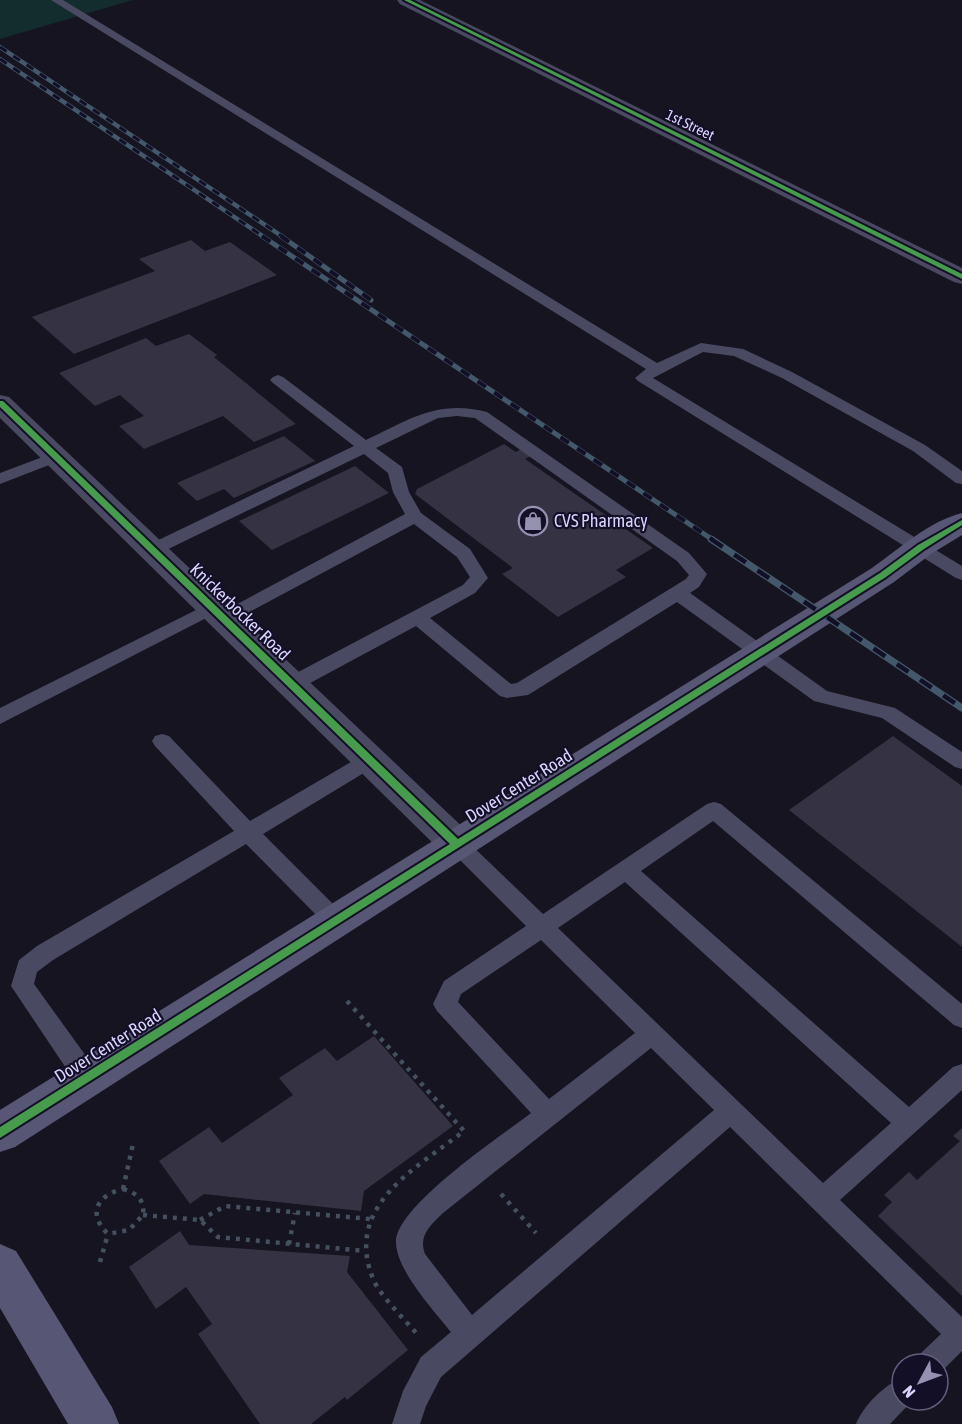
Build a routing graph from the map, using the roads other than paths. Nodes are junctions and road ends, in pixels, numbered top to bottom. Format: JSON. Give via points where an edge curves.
{"nodes":[{"id":1,"x":56,"y":0,"type":"edge"},
{"id":2,"x":405,"y":0,"type":"edge"},
{"id":3,"x":962,"y":277,"type":"edge"},
{"id":4,"x":656,"y":369,"type":"junction"},
{"id":5,"x":278,"y":380,"type":"dead end"},
{"id":6,"x":5,"y":414,"type":"edge"},
{"id":7,"x":366,"y":448,"type":"junction"},
{"id":8,"x":56,"y":457,"type":"junction"},
{"id":9,"x":0,"y":479,"type":"edge"},
{"id":10,"x":962,"y":479,"type":"edge"},
{"id":11,"x":415,"y":516,"type":"junction"},
{"id":12,"x":962,"y":522,"type":"edge"},
{"id":13,"x":921,"y":548,"type":"junction"},
{"id":14,"x":152,"y":550,"type":"junction"},
{"id":15,"x":962,"y":574,"type":"edge"},
{"id":16,"x":677,"y":593,"type":"junction"},
{"id":17,"x":218,"y":613,"type":"junction"},
{"id":18,"x":417,"y":617,"type":"junction"},
{"id":19,"x":762,"y":652,"type":"junction"},
{"id":20,"x":292,"y":684,"type":"junction"},
{"id":21,"x":0,"y":717,"type":"edge"},
{"id":22,"x":162,"y":741,"type":"dead end"},
{"id":23,"x":370,"y":760,"type":"junction"},
{"id":24,"x":962,"y":762,"type":"edge"},
{"id":25,"x":249,"y":832,"type":"junction"},
{"id":26,"x":457,"y":844,"type":"junction"},
{"id":27,"x":626,"y":870,"type":"junction"},
{"id":28,"x":336,"y":921,"type":"junction"},
{"id":29,"x":542,"y":927,"type":"junction"},
{"id":30,"x":962,"y":1018,"type":"edge"},
{"id":31,"x":651,"y":1034,"type":"junction"},
{"id":32,"x":962,"y":1075,"type":"edge"},
{"id":33,"x":87,"y":1078,"type":"junction"},
{"id":34,"x":731,"y":1111,"type":"junction"},
{"id":35,"x":548,"y":1115,"type":"junction"},
{"id":36,"x":909,"y":1123,"type":"junction"},
{"id":37,"x":0,"y":1133,"type":"edge"},
{"id":38,"x":822,"y":1200,"type":"junction"},
{"id":39,"x":0,"y":1266,"type":"edge"},
{"id":40,"x":470,"y":1334,"type":"junction"},
{"id":41,"x":942,"y":1352,"type":"edge"},
{"id":42,"x":890,"y":1404,"type":"edge"},
{"id":43,"x":95,"y":1424,"type":"edge"},
{"id":44,"x":406,"y":1424,"type":"edge"},
{"id":45,"x":870,"y":1424,"type":"edge"}],
"edges":[{"from":1,"to":4,"type":"lane"},
{"from":2,"to":3,"type":"street","name":"1st Street"},
{"from":4,"to":10,"type":"lane","via":[[701,347],[738,352],[919,448]]},
{"from":4,"to":13,"type":"lane","via":[[643,378]]},
{"from":5,"to":7,"type":"lane"},
{"from":6,"to":8,"type":"street","name":"Knickerbocker Road"},
{"from":7,"to":11,"type":"lane","via":[[396,471],[401,492]]},
{"from":7,"to":14,"type":"lane"},
{"from":7,"to":16,"type":"lane","via":[[432,415],[447,411],[481,415],[683,556],[698,574],[693,583]]},
{"from":8,"to":9,"type":"lane"},
{"from":8,"to":14,"type":"street","name":"Knickerbocker Road"},
{"from":11,"to":17,"type":"lane"},
{"from":11,"to":18,"type":"lane","via":[[464,553],[479,578],[469,589]]},
{"from":12,"to":13,"type":"street","name":"Dover Center Road"},
{"from":13,"to":15,"type":"lane"},
{"from":13,"to":19,"type":"street","name":"Dover Center Road"},
{"from":14,"to":17,"type":"street","name":"Knickerbocker Road"},
{"from":16,"to":18,"type":"lane","via":[[520,690],[507,691]]},
{"from":16,"to":19,"type":"lane"},
{"from":17,"to":20,"type":"street","name":"Knickerbocker Road"},
{"from":17,"to":21,"type":"lane"},
{"from":18,"to":20,"type":"lane"},
{"from":19,"to":24,"type":"lane","via":[[821,696],[888,713]]},
{"from":19,"to":26,"type":"street","name":"Dover Center Road"},
{"from":20,"to":23,"type":"street","name":"Knickerbocker Road"},
{"from":22,"to":25,"type":"lane"},
{"from":23,"to":25,"type":"lane"},
{"from":23,"to":26,"type":"street","name":"Knickerbocker Road"},
{"from":25,"to":28,"type":"lane"},
{"from":25,"to":33,"type":"lane","via":[[27,967],[22,986]]},
{"from":26,"to":28,"type":"street","name":"Dover Center Road"},
{"from":26,"to":29,"type":"lane"},
{"from":27,"to":29,"type":"lane"},
{"from":27,"to":30,"type":"lane","via":[[714,810]]},
{"from":27,"to":36,"type":"lane"},
{"from":28,"to":33,"type":"street","name":"Dover Center Road"},
{"from":29,"to":31,"type":"lane"},
{"from":29,"to":35,"type":"lane","via":[[452,988],[445,1004]]},
{"from":31,"to":34,"type":"lane"},
{"from":31,"to":35,"type":"lane"},
{"from":32,"to":36,"type":"lane"},
{"from":33,"to":37,"type":"street","name":"Dover Center Road"},
{"from":34,"to":38,"type":"lane"},
{"from":34,"to":40,"type":"lane"},
{"from":35,"to":40,"type":"lane","via":[[434,1204],[416,1223],[409,1243],[416,1266]]},
{"from":36,"to":38,"type":"lane"},
{"from":38,"to":41,"type":"lane","via":[[960,1334]]},
{"from":39,"to":43,"type":"street"},
{"from":40,"to":44,"type":"lane","via":[[431,1367]]},
{"from":42,"to":45,"type":"lane"}]}
